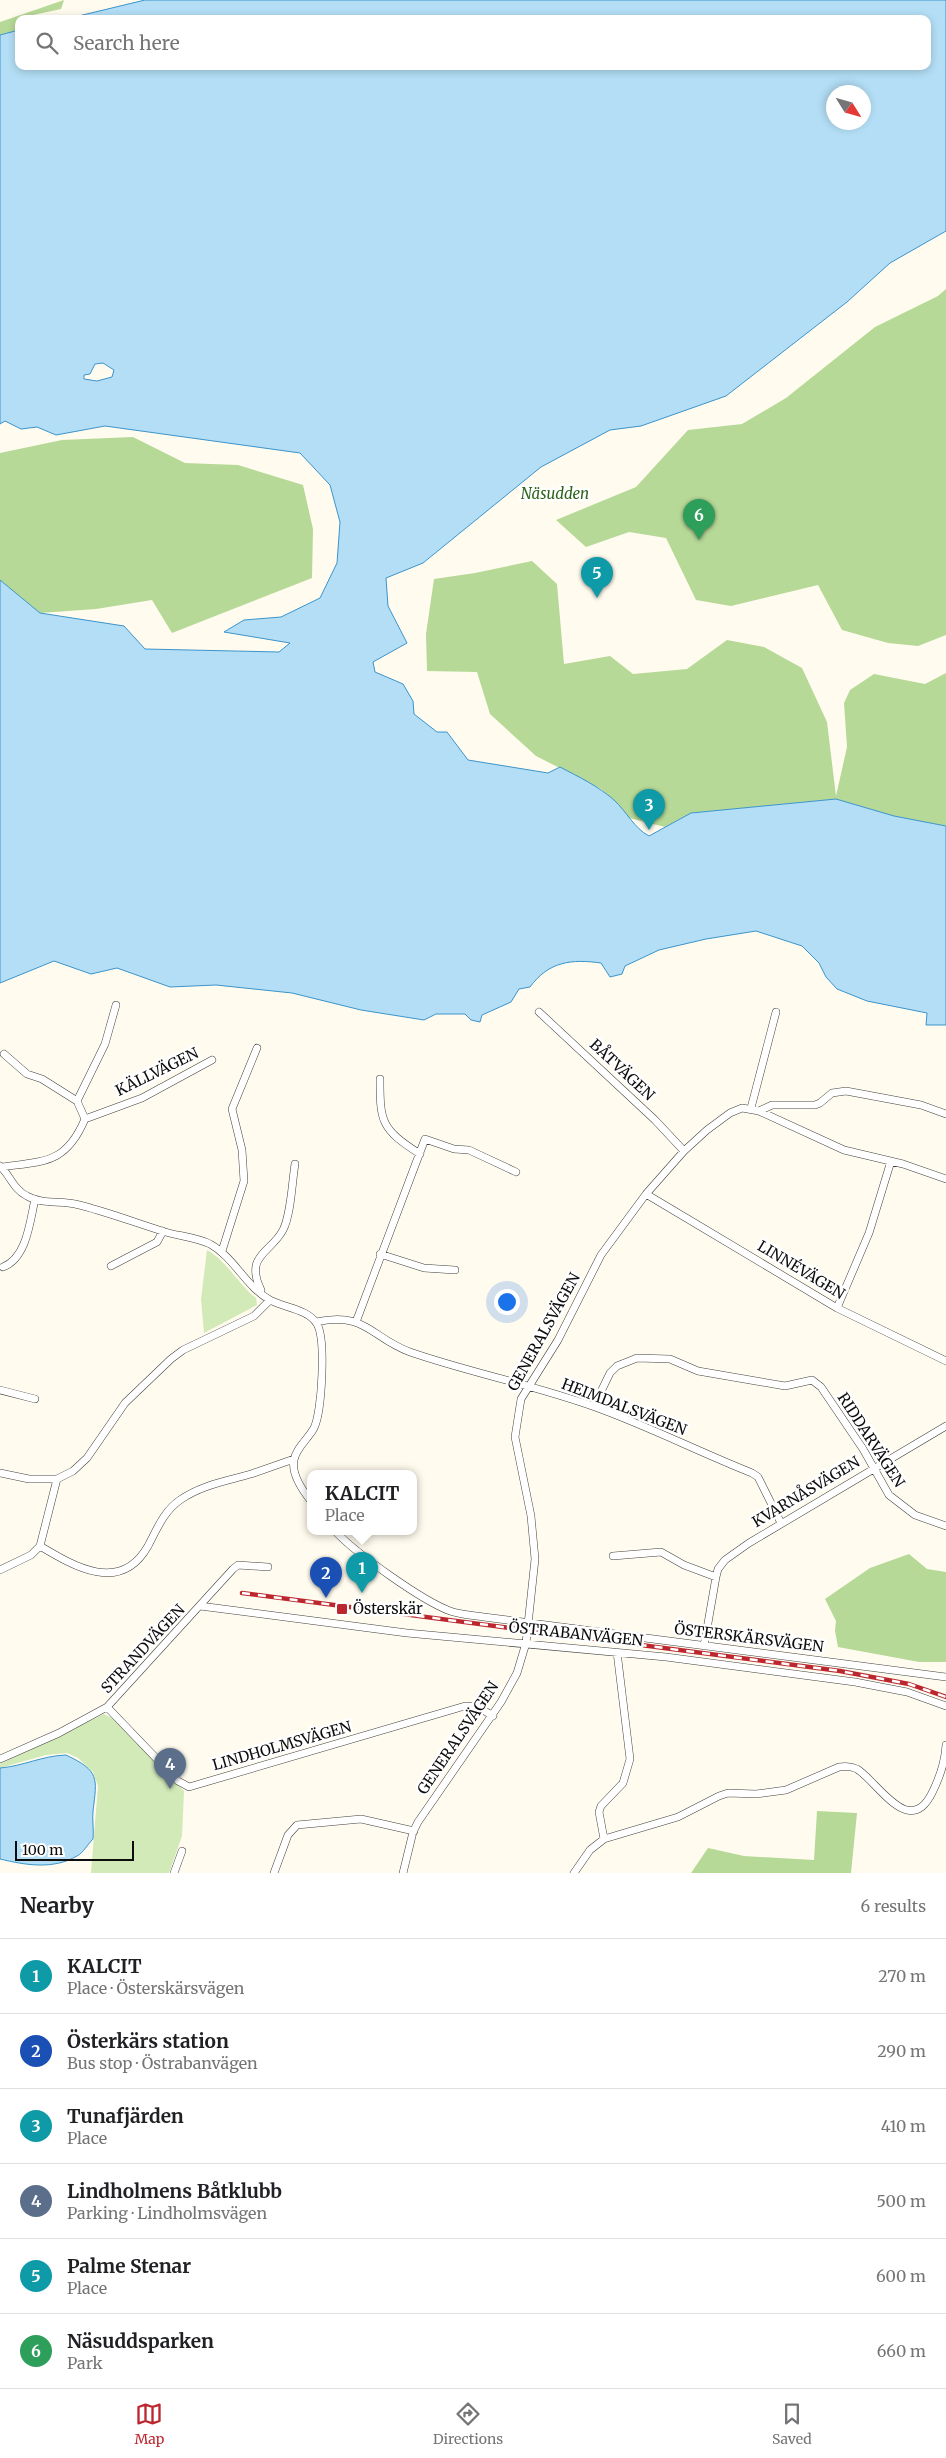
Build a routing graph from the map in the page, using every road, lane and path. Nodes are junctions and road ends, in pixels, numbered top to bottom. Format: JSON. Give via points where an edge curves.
{"nodes":[{"id":1,"x":116,"y":1005,"type":"dead end"},
{"id":2,"x":539,"y":1012,"type":"dead end"},
{"id":3,"x":776,"y":1012,"type":"dead end"},
{"id":4,"x":257,"y":1048,"type":"dead end"},
{"id":5,"x":4,"y":1054,"type":"dead end"},
{"id":6,"x":212,"y":1060,"type":"dead end"},
{"id":7,"x":380,"y":1079,"type":"dead end"},
{"id":8,"x":77,"y":1101,"type":"junction"},
{"id":9,"x":751,"y":1108,"type":"junction"},
{"id":10,"x":759,"y":1111,"type":"junction"},
{"id":11,"x":946,"y":1114,"type":"edge"},
{"id":12,"x":85,"y":1119,"type":"junction"},
{"id":13,"x":684,"y":1151,"type":"junction"},
{"id":14,"x":420,"y":1154,"type":"junction"},
{"id":15,"x":891,"y":1161,"type":"junction"},
{"id":16,"x":295,"y":1164,"type":"dead end"},
{"id":17,"x":1,"y":1167,"type":"edge"},
{"id":18,"x":516,"y":1172,"type":"dead end"},
{"id":19,"x":946,"y":1179,"type":"edge"},
{"id":20,"x":646,"y":1194,"type":"junction"},
{"id":21,"x":35,"y":1199,"type":"junction"},
{"id":22,"x":163,"y":1232,"type":"junction"},
{"id":23,"x":222,"y":1252,"type":"junction"},
{"id":24,"x":380,"y":1254,"type":"junction"},
{"id":25,"x":111,"y":1266,"type":"dead end"},
{"id":26,"x":3,"y":1267,"type":"dead end"},
{"id":27,"x":455,"y":1270,"type":"dead end"},
{"id":28,"x":264,"y":1295,"type":"junction"},
{"id":29,"x":270,"y":1300,"type":"junction"},
{"id":30,"x":837,"y":1308,"type":"junction"},
{"id":31,"x":316,"y":1322,"type":"junction"},
{"id":32,"x":356,"y":1322,"type":"junction"},
{"id":33,"x":946,"y":1361,"type":"edge"},
{"id":34,"x":528,"y":1387,"type":"junction"},
{"id":35,"x":0,"y":1390,"type":"edge"},
{"id":36,"x":35,"y":1399,"type":"dead end"},
{"id":37,"x":594,"y":1406,"type":"junction"},
{"id":38,"x":946,"y":1426,"type":"edge"},
{"id":39,"x":294,"y":1459,"type":"junction"},
{"id":40,"x":874,"y":1468,"type":"junction"},
{"id":41,"x":0,"y":1473,"type":"edge"},
{"id":42,"x":57,"y":1479,"type":"junction"},
{"id":43,"x":307,"y":1496,"type":"edge"},
{"id":44,"x":781,"y":1523,"type":"junction"},
{"id":45,"x":946,"y":1526,"type":"edge"},
{"id":46,"x":339,"y":1535,"type":"edge"},
{"id":47,"x":40,"y":1546,"type":"junction"},
{"id":48,"x":613,"y":1556,"type":"dead end"},
{"id":49,"x":268,"y":1567,"type":"dead end"},
{"id":50,"x":0,"y":1570,"type":"edge"},
{"id":51,"x":716,"y":1577,"type":"junction"},
{"id":52,"x":200,"y":1606,"type":"junction"},
{"id":53,"x":529,"y":1622,"type":"junction"},
{"id":54,"x":526,"y":1643,"type":"junction"},
{"id":55,"x":704,"y":1646,"type":"junction"},
{"id":56,"x":617,"y":1652,"type":"junction"},
{"id":57,"x":946,"y":1677,"type":"edge"},
{"id":58,"x":946,"y":1706,"type":"edge"},
{"id":59,"x":107,"y":1707,"type":"junction"},
{"id":60,"x":493,"y":1716,"type":"junction"},
{"id":61,"x":946,"y":1745,"type":"edge"},
{"id":62,"x":0,"y":1759,"type":"edge"},
{"id":63,"x":414,"y":1831,"type":"junction"},
{"id":64,"x":604,"y":1839,"type":"junction"},
{"id":65,"x":182,"y":1851,"type":"dead end"},
{"id":66,"x":174,"y":1873,"type":"edge"},
{"id":67,"x":274,"y":1873,"type":"edge"},
{"id":68,"x":402,"y":1873,"type":"edge"},
{"id":69,"x":574,"y":1873,"type":"edge"}],
"edges":[{"from":1,"to":8,"type":"street","via":[[105,1044]]},
{"from":2,"to":13,"type":"street","name":"BÅTVÄGEN"},
{"from":3,"to":9,"type":"street"},
{"from":4,"to":23,"type":"street","via":[[232,1109],[242,1150],[244,1181]]},
{"from":5,"to":8,"type":"street","via":[[27,1074],[42,1079]]},
{"from":6,"to":12,"type":"street","name":"KÄLLVÄGEN","via":[[142,1098]]},
{"from":7,"to":14,"type":"street","via":[[380,1112],[386,1126],[399,1140]]},
{"from":8,"to":12,"type":"street"},
{"from":9,"to":10,"type":"street"},
{"from":9,"to":13,"type":"street","name":"GENERALSVÄGEN","via":[[736,1111],[717,1122]]},
{"from":10,"to":11,"type":"street","via":[[772,1105],[820,1103],[838,1091],[926,1106]]},
{"from":10,"to":15,"type":"street","via":[[844,1150]]},
{"from":12,"to":17,"type":"street","via":[[66,1147],[51,1160]]},
{"from":13,"to":20,"type":"street","name":"GENERALSVÄGEN"},
{"from":14,"to":18,"type":"street","via":[[425,1139],[454,1149],[469,1150]]},
{"from":14,"to":24,"type":"street"},
{"from":15,"to":19,"type":"street"},
{"from":15,"to":30,"type":"street","via":[[869,1233]]},
{"from":16,"to":28,"type":"street","via":[[283,1230],[259,1258],[257,1282]]},
{"from":17,"to":21,"type":"street","via":[[16,1188]]},
{"from":20,"to":30,"type":"street","name":"LINNÉVÄGEN"},
{"from":20,"to":34,"type":"street","name":"GENERALSVÄGEN","via":[[601,1255],[558,1340]]},
{"from":21,"to":22,"type":"street","via":[[98,1210]]},
{"from":21,"to":26,"type":"street","via":[[20,1253]]},
{"from":22,"to":23,"type":"street","via":[[208,1243]]},
{"from":22,"to":25,"type":"street","via":[[157,1242]]},
{"from":23,"to":28,"type":"street"},
{"from":24,"to":27,"type":"street","via":[[424,1268]]},
{"from":24,"to":32,"type":"street"},
{"from":28,"to":29,"type":"street"},
{"from":29,"to":31,"type":"street"},
{"from":29,"to":42,"type":"street","via":[[254,1316],[171,1359],[125,1403],[88,1458],[74,1471]]},
{"from":30,"to":33,"type":"street","name":"LINNÉVÄGEN"},
{"from":31,"to":32,"type":"street","name":"HEIMDALSVÄGEN","via":[[330,1319]]},
{"from":31,"to":39,"type":"street","via":[[323,1347],[318,1416]]},
{"from":32,"to":34,"type":"street","name":"HEIMDALSVÄGEN","via":[[407,1351]]},
{"from":34,"to":37,"type":"street","name":"HEIMDALSVÄGEN"},
{"from":34,"to":53,"type":"street","name":"GENERALSVÄGEN","via":[[521,1399],[515,1437],[534,1532]]},
{"from":35,"to":36,"type":"street"},
{"from":37,"to":40,"type":"street","name":"RIDDARVÄGEN","via":[[610,1373],[617,1366],[637,1358],[670,1359],[698,1371],[785,1386],[812,1380],[821,1388]]},
{"from":37,"to":44,"type":"street","name":"HEIMDALSVÄGEN","via":[[758,1477]]},
{"from":38,"to":40,"type":"street","name":"KVARNÅSVÄGEN"},
{"from":39,"to":43,"type":"street","via":[[300,1487]]},
{"from":39,"to":47,"type":"street","via":[[209,1486],[181,1499],[163,1516],[140,1559],[123,1570],[100,1573],[78,1568]]},
{"from":40,"to":44,"type":"street","name":"KVARNÅSVÄGEN"},
{"from":40,"to":45,"type":"street","name":"RIDDARVÄGEN","via":[[900,1506]]},
{"from":41,"to":42,"type":"street","via":[[29,1479]]},
{"from":42,"to":47,"type":"street"},
{"from":44,"to":51,"type":"street","name":"KVARNÅSVÄGEN","via":[[729,1556],[718,1569]]},
{"from":46,"to":53,"type":"street","name":"ÖSTERSKÄRSVÄGEN","via":[[396,1578],[451,1611]]},
{"from":47,"to":50,"type":"street","via":[[31,1555]]},
{"from":48,"to":51,"type":"street","via":[[661,1552]]},
{"from":49,"to":52,"type":"street","name":"STRANDVÄGEN","via":[[238,1565]]},
{"from":51,"to":55,"type":"street","name":"KVARNÅSVÄGEN"},
{"from":52,"to":54,"type":"street","name":"ÖSTRABANVÄGEN","via":[[407,1633]]},
{"from":52,"to":59,"type":"street","name":"STRANDVÄGEN"},
{"from":53,"to":54,"type":"street","name":"GENERALSVÄGEN"},
{"from":53,"to":55,"type":"street","name":"ÖSTERSKÄRSVÄGEN"},
{"from":54,"to":56,"type":"street","name":"ÖSTRABANVÄGEN"},
{"from":54,"to":60,"type":"street","name":"GENERALSVÄGEN","via":[[517,1673]]},
{"from":55,"to":57,"type":"street","name":"ÖSTERSKÄRSVÄGEN"},
{"from":56,"to":58,"type":"street","name":"ÖSTRABANVÄGEN","via":[[855,1682],[907,1692]]},
{"from":56,"to":64,"type":"street","via":[[630,1759],[623,1783],[599,1812]]},
{"from":59,"to":60,"type":"street","name":"LINDHOLMSVÄGEN","via":[[178,1781],[189,1787],[465,1706],[478,1707]]},
{"from":59,"to":62,"type":"street","name":"STRANDVÄGEN"},
{"from":60,"to":63,"type":"street","name":"GENERALSVÄGEN"},
{"from":61,"to":64,"type":"street","via":[[941,1774],[930,1798],[919,1808],[897,1807],[860,1771],[847,1766],[786,1790],[728,1793],[678,1817]]},
{"from":63,"to":67,"type":"street","via":[[361,1819],[298,1826],[288,1835]]},
{"from":63,"to":68,"type":"street","name":"GENERALSVÄGEN"},
{"from":64,"to":69,"type":"street","via":[[590,1850]]},
{"from":65,"to":66,"type":"street"}]}
